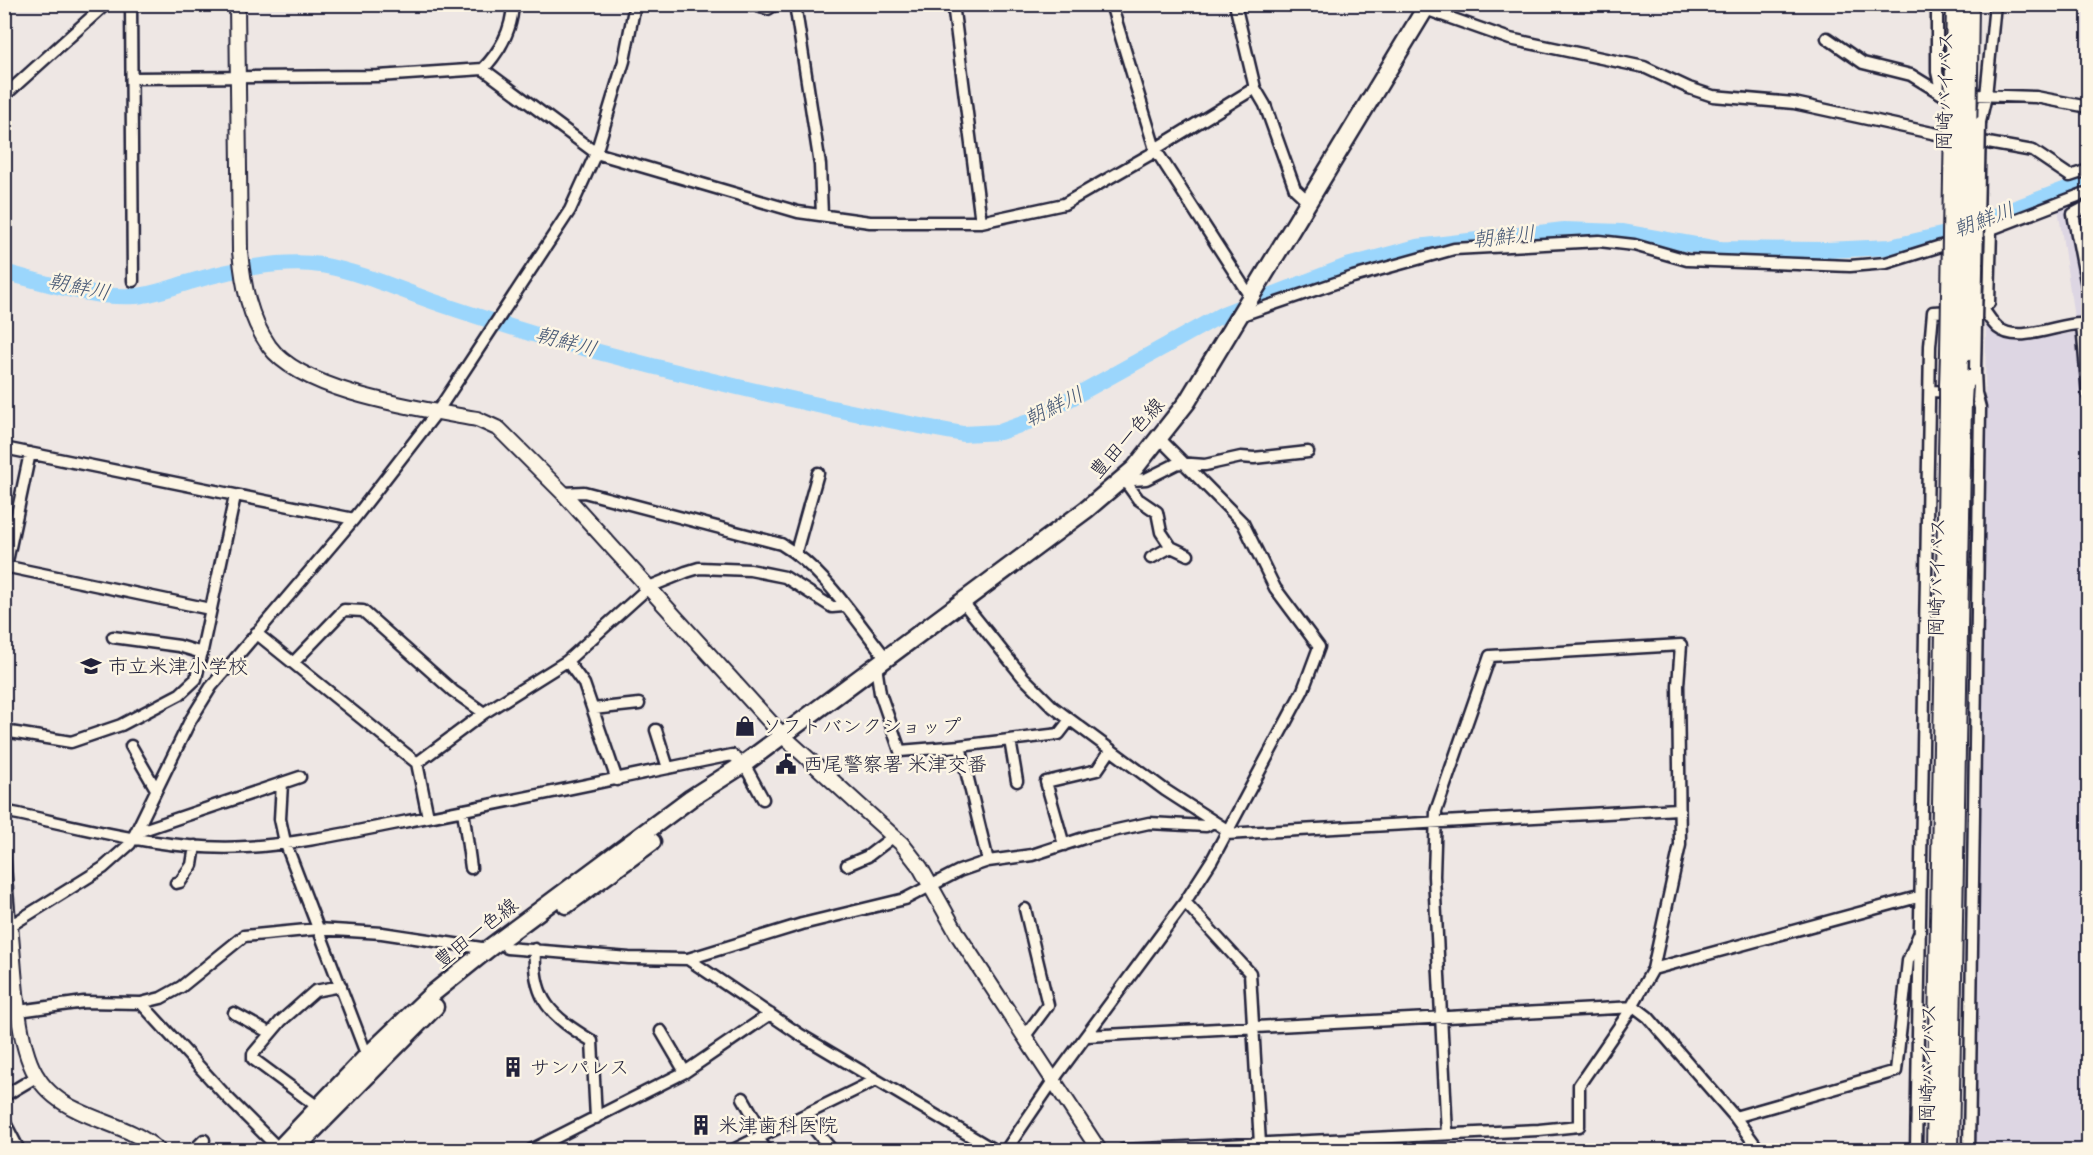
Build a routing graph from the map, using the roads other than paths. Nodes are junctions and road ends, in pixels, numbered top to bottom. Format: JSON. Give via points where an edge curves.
{"nodes":[{"id":1,"x":106,"y":4,"type":"edge"},
{"id":2,"x":131,"y":4,"type":"edge"},
{"id":3,"x":237,"y":4,"type":"edge"},
{"id":4,"x":513,"y":4,"type":"edge"},
{"id":5,"x":635,"y":4,"type":"edge"},
{"id":6,"x":750,"y":4,"type":"edge"},
{"id":7,"x":776,"y":4,"type":"edge"},
{"id":8,"x":795,"y":4,"type":"edge"},
{"id":9,"x":953,"y":4,"type":"edge"},
{"id":10,"x":1111,"y":4,"type":"edge"},
{"id":11,"x":1235,"y":4,"type":"edge"},
{"id":12,"x":1937,"y":4,"type":"edge"},
{"id":13,"x":1956,"y":4,"type":"edge"},
{"id":14,"x":1971,"y":4,"type":"edge"},
{"id":15,"x":1995,"y":4,"type":"edge"},
{"id":16,"x":1427,"y":7,"type":"edge"},
{"id":17,"x":1827,"y":38,"type":"dead end"},
{"id":18,"x":483,"y":69,"type":"junction"},
{"id":19,"x":238,"y":77,"type":"junction"},
{"id":20,"x":132,"y":78,"type":"junction"},
{"id":21,"x":1255,"y":88,"type":"junction"},
{"id":22,"x":1942,"y":94,"type":"junction"},
{"id":23,"x":4,"y":96,"type":"edge"},
{"id":24,"x":1986,"y":96,"type":"junction"},
{"id":25,"x":2088,"y":107,"type":"edge"},
{"id":26,"x":1155,"y":149,"type":"junction"},
{"id":27,"x":596,"y":153,"type":"junction"},
{"id":28,"x":2088,"y":170,"type":"edge"},
{"id":29,"x":2088,"y":192,"type":"edge"},
{"id":30,"x":1309,"y":202,"type":"junction"},
{"id":31,"x":2088,"y":206,"type":"edge"},
{"id":32,"x":822,"y":216,"type":"junction"},
{"id":33,"x":981,"y":222,"type":"junction"},
{"id":34,"x":1991,"y":229,"type":"junction"},
{"id":35,"x":133,"y":281,"type":"dead end"},
{"id":36,"x":2088,"y":291,"type":"edge"},
{"id":37,"x":1253,"y":294,"type":"junction"},
{"id":38,"x":1983,"y":309,"type":"junction"},
{"id":39,"x":1240,"y":315,"type":"junction"},
{"id":40,"x":1957,"y":353,"type":"junction"},
{"id":41,"x":1930,"y":391,"type":"junction"},
{"id":42,"x":1960,"y":393,"type":"junction"},
{"id":43,"x":2088,"y":395,"type":"edge"},
{"id":44,"x":437,"y":412,"type":"junction"},
{"id":45,"x":1160,"y":439,"type":"junction"},
{"id":46,"x":4,"y":448,"type":"edge"},
{"id":47,"x":1308,"y":452,"type":"dead end"},
{"id":48,"x":30,"y":453,"type":"junction"},
{"id":49,"x":1186,"y":463,"type":"junction"},
{"id":50,"x":818,"y":472,"type":"dead end"},
{"id":51,"x":1123,"y":481,"type":"junction"},
{"id":52,"x":563,"y":494,"type":"junction"},
{"id":53,"x":235,"y":496,"type":"junction"},
{"id":54,"x":354,"y":519,"type":"junction"},
{"id":55,"x":1171,"y":547,"type":"junction"},
{"id":56,"x":796,"y":552,"type":"junction"},
{"id":57,"x":1188,"y":555,"type":"dead end"},
{"id":58,"x":1151,"y":558,"type":"dead end"},
{"id":59,"x":5,"y":566,"type":"edge"},
{"id":60,"x":1927,"y":583,"type":"junction"},
{"id":61,"x":1940,"y":583,"type":"dead end"},
{"id":62,"x":649,"y":587,"type":"junction"},
{"id":63,"x":962,"y":601,"type":"junction"},
{"id":64,"x":844,"y":606,"type":"junction"},
{"id":65,"x":210,"y":609,"type":"junction"},
{"id":66,"x":256,"y":633,"type":"junction"},
{"id":67,"x":113,"y":637,"type":"dead end"},
{"id":68,"x":202,"y":653,"type":"junction"},
{"id":69,"x":567,"y":661,"type":"junction"},
{"id":70,"x":881,"y":662,"type":"junction"},
{"id":71,"x":293,"y":663,"type":"junction"},
{"id":72,"x":639,"y":704,"type":"dead end"},
{"id":73,"x":593,"y":709,"type":"junction"},
{"id":74,"x":484,"y":713,"type":"junction"},
{"id":75,"x":1069,"y":721,"type":"junction"},
{"id":76,"x":656,"y":730,"type":"dead end"},
{"id":77,"x":4,"y":731,"type":"edge"},
{"id":78,"x":782,"y":735,"type":"junction"},
{"id":79,"x":1010,"y":740,"type":"junction"},
{"id":80,"x":131,"y":746,"type":"dead end"},
{"id":81,"x":960,"y":746,"type":"junction"},
{"id":82,"x":1110,"y":751,"type":"junction"},
{"id":83,"x":417,"y":763,"type":"junction"},
{"id":84,"x":744,"y":764,"type":"junction"},
{"id":85,"x":668,"y":768,"type":"junction"},
{"id":86,"x":300,"y":777,"type":"dead end"},
{"id":87,"x":725,"y":778,"type":"junction"},
{"id":88,"x":617,"y":780,"type":"junction"},
{"id":89,"x":1017,"y":781,"type":"dead end"},
{"id":90,"x":282,"y":783,"type":"junction"},
{"id":91,"x":156,"y":789,"type":"junction"},
{"id":92,"x":764,"y":799,"type":"dead end"},
{"id":93,"x":1678,"y":809,"type":"junction"},
{"id":94,"x":463,"y":810,"type":"junction"},
{"id":95,"x":5,"y":813,"type":"edge"},
{"id":96,"x":428,"y":817,"type":"junction"},
{"id":97,"x":1435,"y":821,"type":"junction"},
{"id":98,"x":1213,"y":822,"type":"junction"},
{"id":99,"x":1227,"y":832,"type":"junction"},
{"id":100,"x":136,"y":835,"type":"junction"},
{"id":101,"x":894,"y":836,"type":"junction"},
{"id":102,"x":285,"y":843,"type":"junction"},
{"id":103,"x":1064,"y":844,"type":"junction"},
{"id":104,"x":195,"y":846,"type":"junction"},
{"id":105,"x":4,"y":855,"type":"edge"},
{"id":106,"x":988,"y":861,"type":"junction"},
{"id":107,"x":847,"y":865,"type":"dead end"},
{"id":108,"x":471,"y":868,"type":"dead end"},
{"id":109,"x":176,"y":883,"type":"dead end"},
{"id":110,"x":930,"y":886,"type":"junction"},
{"id":111,"x":6,"y":895,"type":"edge"},
{"id":112,"x":1914,"y":898,"type":"dead end"},
{"id":113,"x":1185,"y":902,"type":"junction"},
{"id":114,"x":1025,"y":909,"type":"dead end"},
{"id":115,"x":1940,"y":921,"type":"junction"},
{"id":116,"x":7,"y":927,"type":"edge"},
{"id":117,"x":317,"y":929,"type":"junction"},
{"id":118,"x":1921,"y":931,"type":"junction"},
{"id":119,"x":507,"y":948,"type":"junction"},
{"id":120,"x":488,"y":949,"type":"junction"},
{"id":121,"x":535,"y":949,"type":"junction"},
{"id":122,"x":688,"y":959,"type":"junction"},
{"id":123,"x":1653,"y":969,"type":"junction"},
{"id":124,"x":1952,"y":970,"type":"junction"},
{"id":125,"x":341,"y":986,"type":"junction"},
{"id":126,"x":141,"y":1003,"type":"junction"},
{"id":127,"x":1632,"y":1006,"type":"junction"},
{"id":128,"x":20,"y":1011,"type":"junction"},
{"id":129,"x":4,"y":1012,"type":"edge"},
{"id":130,"x":234,"y":1013,"type":"dead end"},
{"id":131,"x":770,"y":1014,"type":"junction"},
{"id":132,"x":1440,"y":1016,"type":"junction"},
{"id":133,"x":1253,"y":1027,"type":"junction"},
{"id":134,"x":661,"y":1031,"type":"dead end"},
{"id":135,"x":270,"y":1033,"type":"junction"},
{"id":136,"x":1025,"y":1036,"type":"junction"},
{"id":137,"x":1087,"y":1036,"type":"junction"},
{"id":138,"x":367,"y":1056,"type":"junction"},
{"id":139,"x":685,"y":1072,"type":"junction"},
{"id":140,"x":36,"y":1077,"type":"junction"},
{"id":141,"x":876,"y":1080,"type":"junction"},
{"id":142,"x":1054,"y":1080,"type":"junction"},
{"id":143,"x":4,"y":1096,"type":"edge"},
{"id":144,"x":743,"y":1098,"type":"dead end"},
{"id":145,"x":318,"y":1107,"type":"junction"},
{"id":146,"x":802,"y":1116,"type":"junction"},
{"id":147,"x":1735,"y":1117,"type":"junction"},
{"id":148,"x":597,"y":1118,"type":"junction"},
{"id":149,"x":4,"y":1121,"type":"edge"},
{"id":150,"x":1447,"y":1134,"type":"junction"},
{"id":151,"x":761,"y":1137,"type":"junction"},
{"id":152,"x":204,"y":1140,"type":"dead end"},
{"id":153,"x":1260,"y":1143,"type":"junction"},
{"id":154,"x":19,"y":1150,"type":"edge"},
{"id":155,"x":158,"y":1150,"type":"edge"},
{"id":156,"x":194,"y":1150,"type":"edge"},
{"id":157,"x":283,"y":1150,"type":"edge"},
{"id":158,"x":531,"y":1150,"type":"edge"},
{"id":159,"x":734,"y":1150,"type":"edge"},
{"id":160,"x":766,"y":1150,"type":"edge"},
{"id":161,"x":831,"y":1150,"type":"edge"},
{"id":162,"x":994,"y":1150,"type":"edge"},
{"id":163,"x":1006,"y":1150,"type":"edge"},
{"id":164,"x":1099,"y":1150,"type":"edge"},
{"id":165,"x":1123,"y":1150,"type":"edge"},
{"id":166,"x":1759,"y":1150,"type":"edge"},
{"id":167,"x":1916,"y":1150,"type":"edge"},
{"id":168,"x":1925,"y":1150,"type":"edge"},
{"id":169,"x":1936,"y":1150,"type":"edge"},
{"id":170,"x":1949,"y":1150,"type":"edge"},
{"id":171,"x":1961,"y":1150,"type":"edge"},
{"id":172,"x":1969,"y":1150,"type":"edge"}],
"edges":[{"from":1,"to":23,"type":"street"},
{"from":2,"to":20,"type":"street"},
{"from":3,"to":19,"type":"street"},
{"from":4,"to":18,"type":"street","via":[[506,36]]},
{"from":5,"to":27,"type":"street","via":[[624,61]]},
{"from":6,"to":7,"type":"street","via":[[768,9]]},
{"from":8,"to":32,"type":"street","via":[[820,165]]},
{"from":9,"to":33,"type":"street"},
{"from":10,"to":26,"type":"street"},
{"from":11,"to":21,"type":"street"},
{"from":12,"to":22,"type":"street","via":[[1937,72]]},
{"from":13,"to":40,"type":"highway","name":"岡崎バイパス","bridge":true},
{"from":14,"to":40,"type":"highway","name":"岡崎バイパス","bridge":true},
{"from":15,"to":24,"type":"street"},
{"from":16,"to":28,"type":"street","via":[[1510,39],[1644,67],[1713,96],[1794,103],[2033,151],[2070,176]]},
{"from":16,"to":30,"type":"main road","name":"豊田一色線"},
{"from":17,"to":22,"type":"street","via":[[1863,63],[1911,75]]},
{"from":18,"to":19,"type":"street"},
{"from":18,"to":27,"type":"street"},
{"from":19,"to":20,"type":"street"},
{"from":19,"to":44,"type":"street","via":[[243,285],[251,312],[270,347],[299,372],[324,384]]},
{"from":20,"to":35,"type":"street"},
{"from":21,"to":26,"type":"street"},
{"from":21,"to":30,"type":"street","via":[[1295,189]]},
{"from":22,"to":24,"type":"street"},
{"from":24,"to":25,"type":"street","via":[[2036,97]]},
{"from":24,"to":42,"type":"street","bridge":true,"via":[[1980,122],[1975,371]]},
{"from":26,"to":33,"type":"street","via":[[1064,204]]},
{"from":26,"to":37,"type":"street"},
{"from":27,"to":32,"type":"street"},
{"from":27,"to":44,"type":"street","via":[[570,210]]},
{"from":29,"to":34,"type":"street"},
{"from":30,"to":37,"type":"main road","name":"豊田一色線"},
{"from":31,"to":36,"type":"street","via":[[2073,214]]},
{"from":32,"to":33,"type":"street","via":[[870,222]]},
{"from":34,"to":38,"type":"street","via":[[1989,303]]},
{"from":34,"to":39,"type":"street","via":[[1886,263],[1850,266],[1688,260],[1634,245],[1599,241],[1454,249],[1353,277]]},
{"from":37,"to":39,"type":"main road","name":"豊田一色線"},
{"from":38,"to":41,"type":"street","via":[[1933,312]]},
{"from":38,"to":43,"type":"street","via":[[2004,331],[2037,334],[2082,324]]},
{"from":39,"to":45,"type":"main road","name":"豊田一色線"},
{"from":40,"to":42,"type":"highway","name":"岡崎バイパス"},
{"from":41,"to":42,"type":"street"},
{"from":41,"to":60,"type":"street"},
{"from":42,"to":115,"type":"highway","name":"岡崎バイパス"},
{"from":42,"to":124,"type":"highway","name":"岡崎バイパス"},
{"from":42,"to":172,"type":"street","via":[[1980,408],[1973,584]]},
{"from":44,"to":52,"type":"street","via":[[477,419],[500,429]]},
{"from":44,"to":54,"type":"street"},
{"from":45,"to":49,"type":"street"},
{"from":45,"to":51,"type":"main road","name":"豊田一色線"},
{"from":46,"to":48,"type":"street"},
{"from":47,"to":49,"type":"street","via":[[1241,457],[1205,465]]},
{"from":48,"to":53,"type":"street"},
{"from":48,"to":59,"type":"street"},
{"from":49,"to":51,"type":"street","via":[[1167,467],[1146,479]]},
{"from":49,"to":99,"type":"street","via":[[1243,523],[1275,588],[1318,647],[1303,690]]},
{"from":50,"to":56,"type":"street"},
{"from":51,"to":55,"type":"street","via":[[1138,499],[1157,512],[1161,531]]},
{"from":51,"to":63,"type":"main road","name":"豊田一色線"},
{"from":52,"to":56,"type":"street","via":[[584,492],[781,544]]},
{"from":52,"to":62,"type":"street"},
{"from":53,"to":54,"type":"street"},
{"from":53,"to":65,"type":"street"},
{"from":54,"to":66,"type":"street"},
{"from":55,"to":57,"type":"street"},
{"from":55,"to":58,"type":"street"},
{"from":56,"to":64,"type":"street"},
{"from":59,"to":65,"type":"street"},
{"from":60,"to":61,"type":"street"},
{"from":60,"to":118,"type":"street","via":[[1928,854]]},
{"from":62,"to":64,"type":"street","via":[[699,568],[750,570],[785,577],[832,607]]},
{"from":62,"to":69,"type":"street"},
{"from":62,"to":78,"type":"street"},
{"from":63,"to":70,"type":"main road","name":"豊田一色線"},
{"from":63,"to":75,"type":"street","via":[[1023,677]]},
{"from":64,"to":70,"type":"street"},
{"from":65,"to":68,"type":"street"},
{"from":66,"to":71,"type":"street"},
{"from":66,"to":91,"type":"street","via":[[202,702]]},
{"from":67,"to":68,"type":"street"},
{"from":68,"to":77,"type":"street","via":[[196,679],[180,694],[121,725],[71,742]]},
{"from":69,"to":73,"type":"street","via":[[584,684]]},
{"from":69,"to":74,"type":"street"},
{"from":70,"to":78,"type":"main road","name":"豊田一色線"},
{"from":70,"to":81,"type":"street","via":[[880,693],[900,751]]},
{"from":71,"to":74,"type":"street","via":[[344,610],[363,610],[453,691]]},
{"from":71,"to":83,"type":"street"},
{"from":72,"to":73,"type":"street"},
{"from":73,"to":88,"type":"street"},
{"from":74,"to":83,"type":"street"},
{"from":75,"to":79,"type":"street","via":[[1059,734]]},
{"from":75,"to":82,"type":"street"},
{"from":76,"to":85,"type":"street"},
{"from":78,"to":84,"type":"main road","name":"豊田一色線"},
{"from":78,"to":101,"type":"street"},
{"from":79,"to":81,"type":"street"},
{"from":79,"to":89,"type":"street"},
{"from":80,"to":91,"type":"street"},
{"from":81,"to":106,"type":"street"},
{"from":82,"to":98,"type":"street"},
{"from":82,"to":103,"type":"street","via":[[1097,770],[1046,782]]},
{"from":83,"to":96,"type":"street"},
{"from":84,"to":85,"type":"street","via":[[732,755]]},
{"from":84,"to":87,"type":"main road","name":"豊田一色線"},
{"from":84,"to":92,"type":"street"},
{"from":85,"to":88,"type":"street"},
{"from":86,"to":90,"type":"street"},
{"from":87,"to":119,"type":"main road","name":"豊田一色線","via":[[698,806]]},
{"from":87,"to":120,"type":"main road","name":"豊田一色線","via":[[691,798]]},
{"from":88,"to":94,"type":"street"},
{"from":90,"to":100,"type":"street"},
{"from":90,"to":102,"type":"street","via":[[280,819]]},
{"from":91,"to":100,"type":"street"},
{"from":93,"to":97,"type":"street"},
{"from":93,"to":97,"type":"street","via":[[1681,645],[1490,656],[1450,765]]},
{"from":93,"to":123,"type":"street","via":[[1680,845]]},
{"from":94,"to":96,"type":"street"},
{"from":94,"to":108,"type":"street"},
{"from":95,"to":100,"type":"street"},
{"from":96,"to":102,"type":"street"},
{"from":97,"to":99,"type":"street"},
{"from":97,"to":132,"type":"street"},
{"from":98,"to":99,"type":"street"},
{"from":98,"to":103,"type":"street","via":[[1206,826],[1149,823]]},
{"from":99,"to":113,"type":"street"},
{"from":100,"to":104,"type":"street"},
{"from":100,"to":116,"type":"street","via":[[103,868]]},
{"from":101,"to":107,"type":"street","via":[[868,856]]},
{"from":101,"to":110,"type":"street","via":[[914,858]]},
{"from":102,"to":104,"type":"street"},
{"from":102,"to":117,"type":"street"},
{"from":103,"to":106,"type":"street","via":[[1032,855]]},
{"from":104,"to":109,"type":"street","via":[[191,868]]},
{"from":105,"to":111,"type":"street"},
{"from":106,"to":110,"type":"street"},
{"from":110,"to":122,"type":"street","via":[[904,899],[802,924]]},
{"from":110,"to":136,"type":"street"},
{"from":111,"to":116,"type":"street"},
{"from":112,"to":123,"type":"street"},
{"from":113,"to":133,"type":"street","via":[[1247,967]]},
{"from":113,"to":137,"type":"street"},
{"from":114,"to":136,"type":"street","via":[[1048,1005]]},
{"from":115,"to":168,"type":"highway","via":[[1931,972]]},
{"from":115,"to":169,"type":"highway","name":"岡崎バイパス"},
{"from":116,"to":128,"type":"street"},
{"from":117,"to":120,"type":"street","via":[[382,933]]},
{"from":117,"to":125,"type":"street"},
{"from":117,"to":126,"type":"street","via":[[244,936],[171,994]]},
{"from":118,"to":147,"type":"street","via":[[1908,961],[1896,1071]]},
{"from":118,"to":167,"type":"street"},
{"from":119,"to":121,"type":"street"},
{"from":119,"to":157,"type":"main road","name":"豊田一色線","via":[[419,1022]]},
{"from":120,"to":138,"type":"main road","name":"豊田一色線","via":[[432,994]]},
{"from":121,"to":122,"type":"street"},
{"from":121,"to":148,"type":"street","via":[[534,976],[554,1016],[592,1041]]},
{"from":122,"to":131,"type":"street"},
{"from":123,"to":127,"type":"street"},
{"from":124,"to":170,"type":"highway","name":"岡崎バイパス"},
{"from":124,"to":171,"type":"highway"},
{"from":125,"to":135,"type":"street","via":[[315,991]]},
{"from":125,"to":138,"type":"street"},
{"from":126,"to":128,"type":"street","via":[[84,1002]]},
{"from":126,"to":157,"type":"street","via":[[226,1097]]},
{"from":127,"to":132,"type":"street"},
{"from":127,"to":147,"type":"street","via":[[1648,1017]]},
{"from":127,"to":150,"type":"street","via":[[1579,1085],[1581,1121],[1577,1127]]},
{"from":128,"to":129,"type":"street"},
{"from":128,"to":140,"type":"street","via":[[23,1040]]},
{"from":130,"to":135,"type":"street"},
{"from":131,"to":139,"type":"street"},
{"from":131,"to":141,"type":"street"},
{"from":132,"to":133,"type":"street"},
{"from":132,"to":150,"type":"street"},
{"from":133,"to":137,"type":"street"},
{"from":133,"to":153,"type":"street"},
{"from":134,"to":139,"type":"street"},
{"from":135,"to":145,"type":"street","via":[[253,1059]]},
{"from":136,"to":142,"type":"street"},
{"from":137,"to":142,"type":"street"},
{"from":138,"to":145,"type":"main road","name":"豊田一色線"},
{"from":139,"to":148,"type":"street"},
{"from":140,"to":143,"type":"street"},
{"from":140,"to":155,"type":"street","via":[[66,1104],[144,1138]]},
{"from":141,"to":146,"type":"street"},
{"from":141,"to":162,"type":"street"},
{"from":142,"to":163,"type":"street"},
{"from":142,"to":164,"type":"street"},
{"from":144,"to":151,"type":"street"},
{"from":145,"to":157,"type":"main road","name":"豊田一色線"},
{"from":146,"to":151,"type":"street"},
{"from":146,"to":161,"type":"street"},
{"from":147,"to":166,"type":"street"},
{"from":148,"to":158,"type":"street"},
{"from":149,"to":154,"type":"street"},
{"from":150,"to":153,"type":"street"},
{"from":151,"to":159,"type":"street"},
{"from":151,"to":160,"type":"street"},
{"from":152,"to":156,"type":"street"},
{"from":153,"to":165,"type":"street"}]}
